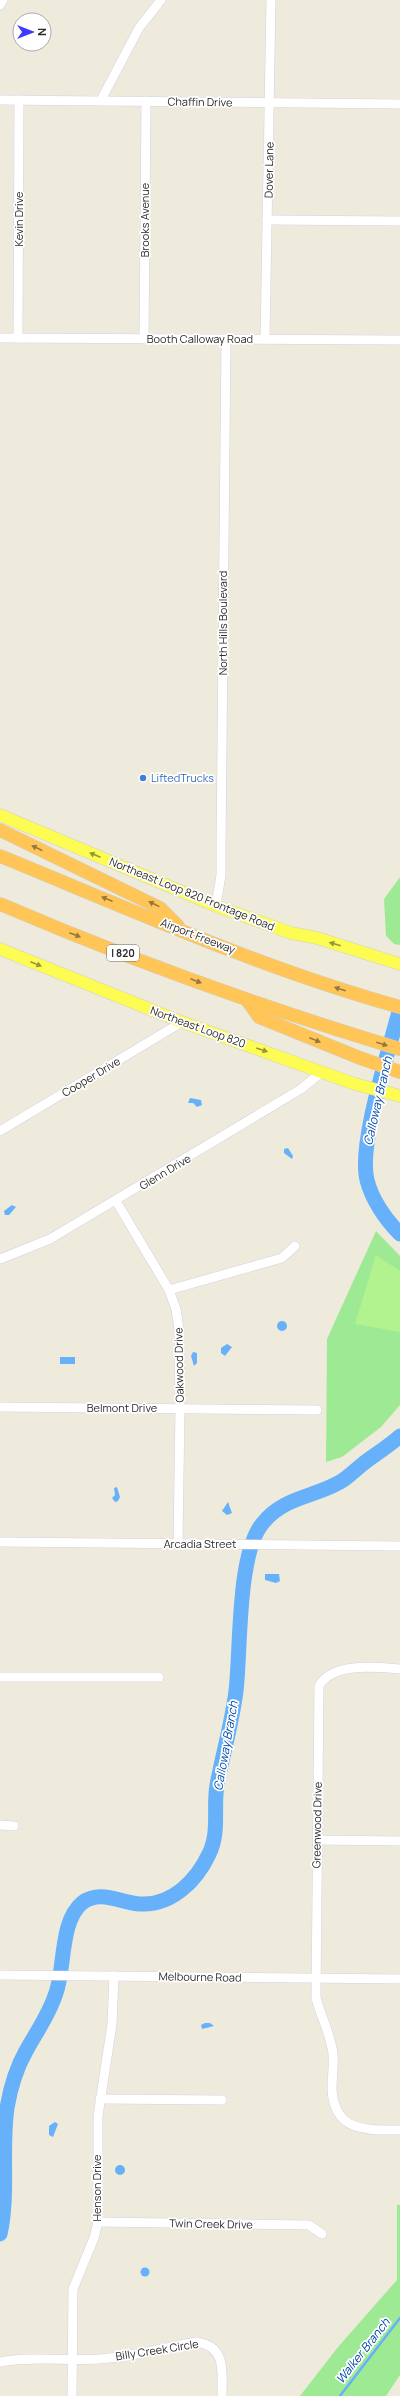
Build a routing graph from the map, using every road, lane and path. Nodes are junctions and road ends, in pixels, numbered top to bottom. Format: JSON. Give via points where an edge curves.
{"nodes":[{"id":1,"x":3,"y":0,"type":"edge"},
{"id":2,"x":161,"y":0,"type":"edge"},
{"id":3,"x":271,"y":0,"type":"edge"},
{"id":4,"x":0,"y":5,"type":"edge"},
{"id":5,"x":0,"y":100,"type":"edge"},
{"id":6,"x":19,"y":100,"type":"junction"},
{"id":7,"x":101,"y":100,"type":"junction"},
{"id":8,"x":146,"y":101,"type":"junction"},
{"id":9,"x":270,"y":104,"type":"junction"},
{"id":10,"x":400,"y":104,"type":"edge"},
{"id":11,"x":268,"y":220,"type":"junction"},
{"id":12,"x":400,"y":221,"type":"edge"},
{"id":13,"x":0,"y":338,"type":"edge"},
{"id":14,"x":18,"y":338,"type":"junction"},
{"id":15,"x":144,"y":339,"type":"junction"},
{"id":16,"x":226,"y":339,"type":"junction"},
{"id":17,"x":265,"y":339,"type":"junction"},
{"id":18,"x":400,"y":340,"type":"edge"},
{"id":19,"x":0,"y":815,"type":"edge"},
{"id":20,"x":0,"y":830,"type":"edge"},
{"id":21,"x":0,"y":856,"type":"edge"},
{"id":22,"x":0,"y":904,"type":"edge"},
{"id":23,"x":216,"y":906,"type":"junction"},
{"id":24,"x":182,"y":931,"type":"junction"},
{"id":25,"x":0,"y":949,"type":"edge"},
{"id":26,"x":394,"y":963,"type":"edge"},
{"id":27,"x":247,"y":1000,"type":"junction"},
{"id":28,"x":400,"y":1007,"type":"edge"},
{"id":29,"x":182,"y":1022,"type":"junction"},
{"id":30,"x":400,"y":1049,"type":"edge"},
{"id":31,"x":323,"y":1072,"type":"junction"},
{"id":32,"x":400,"y":1072,"type":"edge"},
{"id":33,"x":400,"y":1096,"type":"edge"},
{"id":34,"x":0,"y":1131,"type":"edge"},
{"id":35,"x":116,"y":1201,"type":"junction"},
{"id":36,"x":295,"y":1246,"type":"dead end"},
{"id":37,"x":0,"y":1259,"type":"edge"},
{"id":38,"x":169,"y":1290,"type":"junction"},
{"id":39,"x":0,"y":1407,"type":"edge"},
{"id":40,"x":180,"y":1408,"type":"junction"},
{"id":41,"x":317,"y":1410,"type":"dead end"},
{"id":42,"x":0,"y":1542,"type":"edge"},
{"id":43,"x":178,"y":1544,"type":"junction"},
{"id":44,"x":400,"y":1546,"type":"edge"},
{"id":45,"x":400,"y":1669,"type":"edge"},
{"id":46,"x":0,"y":1677,"type":"edge"},
{"id":47,"x":159,"y":1677,"type":"dead end"},
{"id":48,"x":0,"y":1826,"type":"edge"},
{"id":49,"x":14,"y":1826,"type":"dead end"},
{"id":50,"x":317,"y":1840,"type":"junction"},
{"id":51,"x":400,"y":1841,"type":"edge"},
{"id":52,"x":0,"y":1975,"type":"edge"},
{"id":53,"x":114,"y":1976,"type":"junction"},
{"id":54,"x":317,"y":1978,"type":"junction"},
{"id":55,"x":400,"y":1979,"type":"edge"},
{"id":56,"x":100,"y":2099,"type":"junction"},
{"id":57,"x":222,"y":2100,"type":"dead end"},
{"id":58,"x":400,"y":2130,"type":"edge"},
{"id":59,"x":98,"y":2222,"type":"junction"},
{"id":60,"x":322,"y":2234,"type":"dead end"},
{"id":61,"x":73,"y":2361,"type":"junction"},
{"id":62,"x":0,"y":2362,"type":"edge"},
{"id":63,"x":72,"y":2396,"type":"edge"},
{"id":64,"x":222,"y":2396,"type":"edge"}],
"edges":[{"from":1,"to":4,"type":"street"},
{"from":2,"to":7,"type":"street","via":[[138,28]]},
{"from":3,"to":9,"type":"street","name":"Dover Lane"},
{"from":5,"to":6,"type":"street","name":"Chaffin Drive"},
{"from":6,"to":7,"type":"street","name":"Chaffin Drive"},
{"from":6,"to":14,"type":"street","name":"Kevin Drive"},
{"from":7,"to":8,"type":"street","name":"Chaffin Drive"},
{"from":8,"to":9,"type":"street","name":"Chaffin Drive"},
{"from":8,"to":15,"type":"street","name":"Brooks Avenue"},
{"from":9,"to":10,"type":"street","name":"Chaffin Drive"},
{"from":9,"to":11,"type":"street","name":"Dover Lane"},
{"from":11,"to":12,"type":"street"},
{"from":11,"to":17,"type":"street","name":"Dover Lane"},
{"from":13,"to":14,"type":"street","name":"Booth Calloway Road"},
{"from":14,"to":15,"type":"street","name":"Booth Calloway Road"},
{"from":15,"to":16,"type":"street","name":"Booth Calloway Road"},
{"from":16,"to":17,"type":"street","name":"Booth Calloway Road"},
{"from":16,"to":23,"type":"street","name":"North Hills Boulevard","via":[[221,847]]},
{"from":17,"to":18,"type":"street","name":"Booth Calloway Road"},
{"from":23,"to":19,"type":"main road","name":"Northeast Loop 820 Frontage Road","one_way":true},
{"from":24,"to":20,"type":"highway","one_way":true,"via":[[160,908]]},
{"from":24,"to":21,"type":"highway","name":"Airport Freeway","one_way":true},
{"from":22,"to":27,"type":"highway","number":"I 820","one_way":true,"via":[[55,928]]},
{"from":26,"to":23,"type":"main road","name":"Northeast Loop 820 Frontage Road","one_way":true,"via":[[317,938],[292,933]]},
{"from":28,"to":24,"type":"highway","name":"Airport Freeway","one_way":true,"via":[[325,985]]},
{"from":25,"to":29,"type":"main road","name":"Northeast Loop 820","one_way":true},
{"from":27,"to":30,"type":"highway","number":"I 820","one_way":true},
{"from":27,"to":32,"type":"highway","one_way":true,"via":[[259,1017]]},
{"from":29,"to":31,"type":"main road","name":"Northeast Loop 820","one_way":true},
{"from":29,"to":34,"type":"street","name":"Cooper Drive"},
{"from":31,"to":33,"type":"main road","name":"Northeast Loop 820"},
{"from":31,"to":35,"type":"street","name":"Glenn Drive","via":[[301,1089]]},
{"from":35,"to":37,"type":"street","name":"Glenn Drive","via":[[50,1240]]},
{"from":35,"to":38,"type":"street","name":"Oakwood Drive"},
{"from":36,"to":38,"type":"street","via":[[282,1258]]},
{"from":38,"to":40,"type":"street","name":"Oakwood Drive","via":[[176,1309],[179,1329]]},
{"from":39,"to":40,"type":"street","name":"Belmont Drive"},
{"from":40,"to":41,"type":"street","name":"Belmont Drive"},
{"from":40,"to":43,"type":"street","name":"Oakwood Drive"},
{"from":42,"to":43,"type":"street","name":"Arcadia Street"},
{"from":43,"to":44,"type":"street","name":"Arcadia Street"},
{"from":45,"to":50,"type":"street","name":"Greenwood Drive","via":[[346,1668],[327,1675],[319,1686]]},
{"from":46,"to":47,"type":"street"},
{"from":48,"to":49,"type":"street"},
{"from":50,"to":51,"type":"street"},
{"from":50,"to":54,"type":"street","name":"Greenwood Drive"},
{"from":52,"to":53,"type":"street","name":"Melbourne Road"},
{"from":53,"to":54,"type":"street","name":"Melbourne Road"},
{"from":53,"to":56,"type":"street","name":"Henson Drive","via":[[112,2024]]},
{"from":54,"to":55,"type":"street","name":"Melbourne Road"},
{"from":54,"to":58,"type":"street","name":"Greenwood Drive","via":[[316,1998],[331,2046],[332,2089],[338,2113],[352,2126],[362,2129]]},
{"from":56,"to":57,"type":"street"},
{"from":56,"to":59,"type":"street","name":"Henson Drive","via":[[97,2135]]},
{"from":59,"to":60,"type":"street","name":"Twin Creek Drive","via":[[309,2225]]},
{"from":59,"to":61,"type":"street","name":"Henson Drive","via":[[73,2289]]},
{"from":61,"to":62,"type":"street"},
{"from":61,"to":63,"type":"street","name":"Henson Drive"},
{"from":61,"to":64,"type":"street","name":"Billy Creek Circle","via":[[114,2358],[196,2342],[206,2343],[219,2355]]}]}
